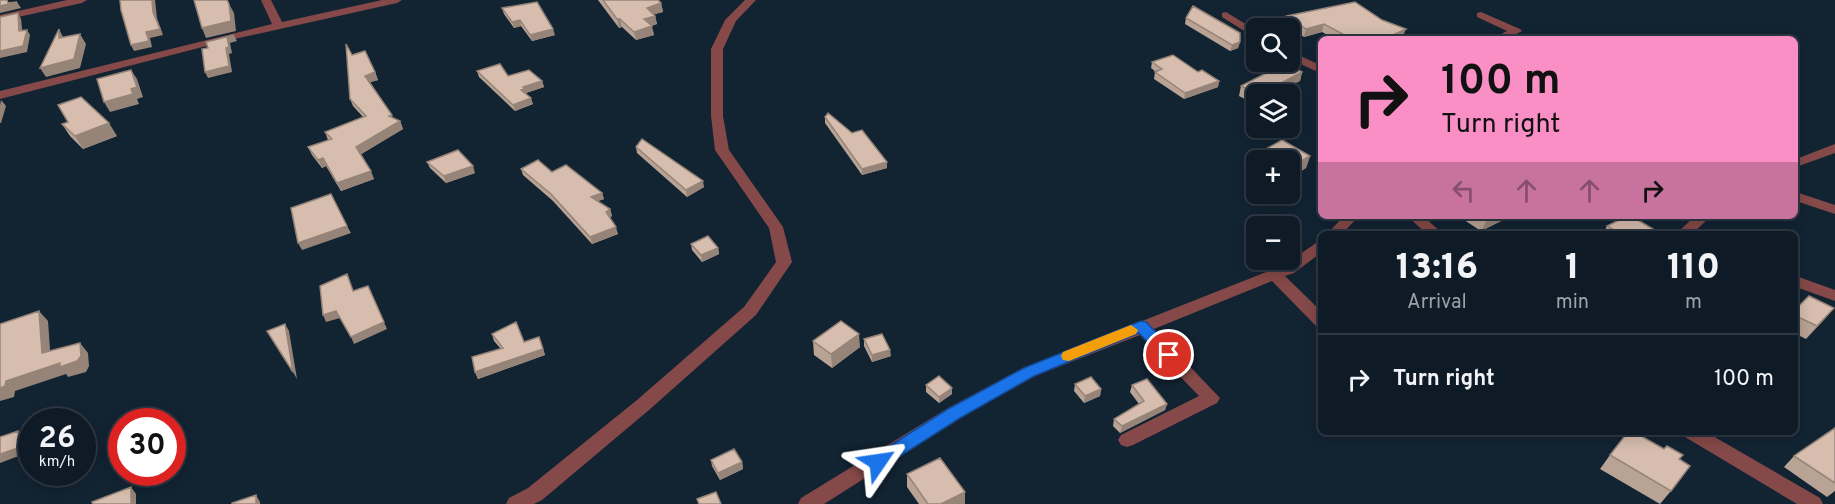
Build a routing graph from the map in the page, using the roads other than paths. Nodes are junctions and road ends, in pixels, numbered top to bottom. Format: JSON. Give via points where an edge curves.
{"nodes":[{"id":1,"x":82,"y":0,"type":"edge"},
{"id":2,"x":266,"y":0,"type":"edge"},
{"id":3,"x":397,"y":0,"type":"edge"},
{"id":4,"x":751,"y":0,"type":"edge"},
{"id":5,"x":1226,"y":15,"type":"dead end"},
{"id":6,"x":1480,"y":15,"type":"dead end"},
{"id":7,"x":0,"y":18,"type":"edge"},
{"id":8,"x":278,"y":26,"type":"junction"},
{"id":9,"x":1246,"y":29,"type":"edge"},
{"id":10,"x":1505,"y":36,"type":"edge"},
{"id":11,"x":1300,"y":59,"type":"edge"},
{"id":12,"x":1318,"y":69,"type":"edge"},
{"id":13,"x":0,"y":95,"type":"edge"},
{"id":14,"x":1835,"y":148,"type":"edge"},
{"id":15,"x":1798,"y":162,"type":"edge"},
{"id":16,"x":1798,"y":197,"type":"edge"},
{"id":17,"x":1835,"y":210,"type":"edge"},
{"id":18,"x":1349,"y":219,"type":"edge"},
{"id":19,"x":1418,"y":219,"type":"edge"},
{"id":20,"x":1700,"y":219,"type":"edge"},
{"id":21,"x":1337,"y":231,"type":"edge"},
{"id":22,"x":1433,"y":231,"type":"edge"},
{"id":23,"x":1686,"y":231,"type":"edge"},
{"id":24,"x":1318,"y":247,"type":"edge"},
{"id":25,"x":1274,"y":274,"type":"junction"},
{"id":26,"x":1798,"y":282,"type":"edge"},
{"id":27,"x":1835,"y":296,"type":"edge"},
{"id":28,"x":1318,"y":318,"type":"edge"},
{"id":29,"x":1141,"y":326,"type":"junction"},
{"id":30,"x":1696,"y":435,"type":"edge"},
{"id":31,"x":1127,"y":440,"type":"dead end"},
{"id":32,"x":516,"y":504,"type":"edge"},
{"id":33,"x":808,"y":504,"type":"edge"},
{"id":34,"x":1813,"y":504,"type":"edge"}],
"edges":[{"from":1,"to":7,"type":"street"},
{"from":2,"to":8,"type":"street"},
{"from":3,"to":8,"type":"street"},
{"from":4,"to":32,"type":"street","via":[[731,20],[717,49],[717,116],[722,150],[776,227],[784,262],[750,311],[643,405],[535,494]]},
{"from":5,"to":9,"type":"street"},
{"from":6,"to":10,"type":"street","via":[[1516,31]]},
{"from":8,"to":13,"type":"street"},
{"from":11,"to":12,"type":"street"},
{"from":14,"to":15,"type":"street"},
{"from":16,"to":17,"type":"street"},
{"from":18,"to":21,"type":"street"},
{"from":19,"to":22,"type":"street"},
{"from":20,"to":23,"type":"street"},
{"from":24,"to":25,"type":"street","via":[[1289,269]]},
{"from":25,"to":28,"type":"street"},
{"from":25,"to":29,"type":"street"},
{"from":26,"to":27,"type":"street"},
{"from":29,"to":31,"type":"street","via":[[1211,398]]},
{"from":29,"to":33,"type":"street","via":[[1029,372],[954,413]]},
{"from":30,"to":34,"type":"street"}]}
